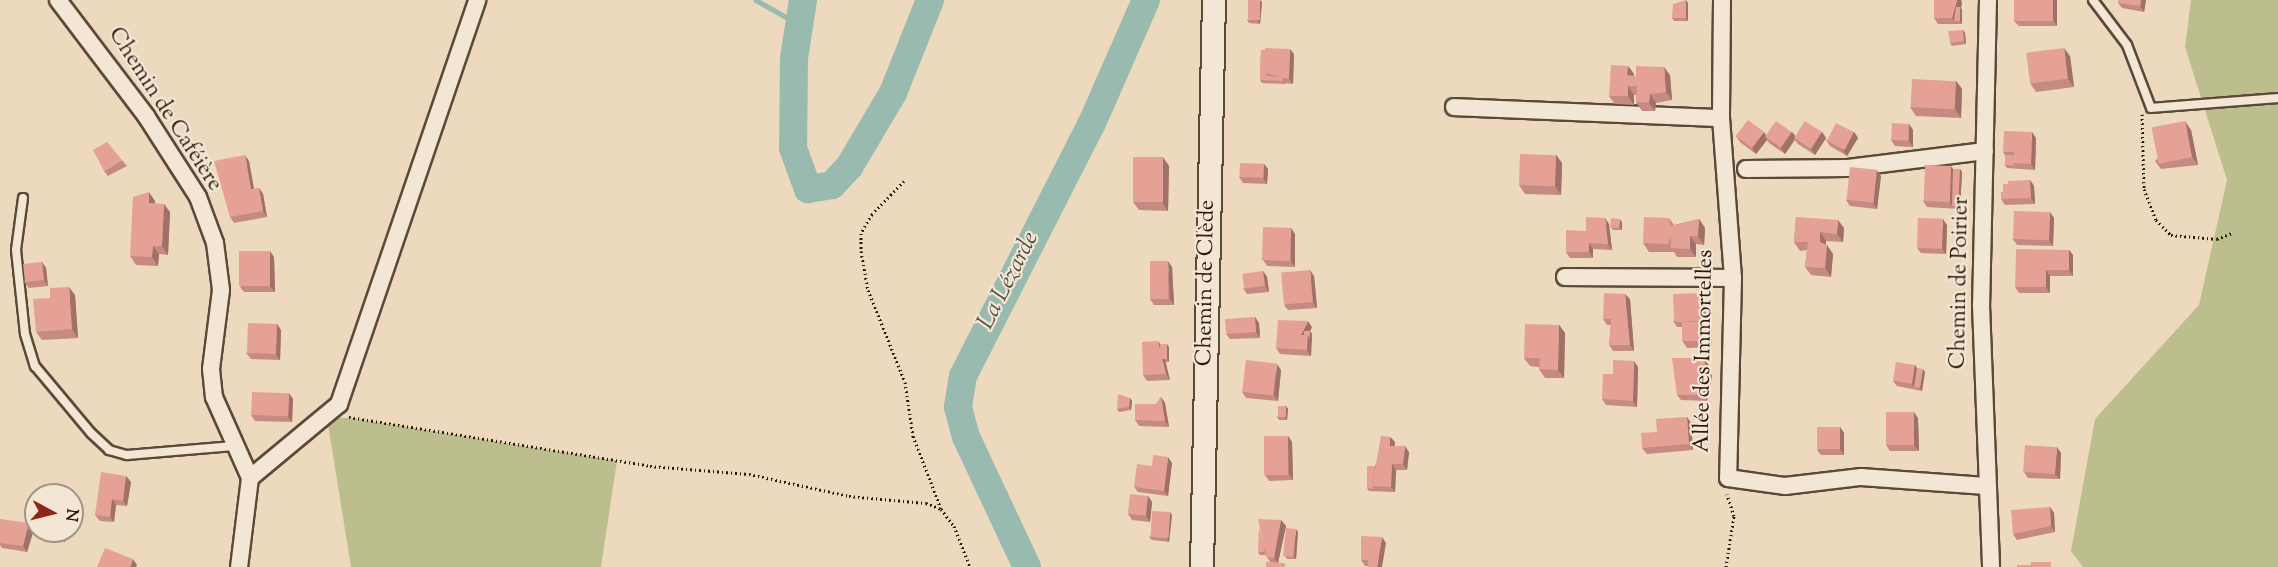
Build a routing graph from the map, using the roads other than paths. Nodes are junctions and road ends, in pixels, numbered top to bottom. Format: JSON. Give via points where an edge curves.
{"nodes":[{"id":1,"x":58,"y":0,"type":"edge"},
{"id":2,"x":477,"y":0,"type":"edge"},
{"id":3,"x":1214,"y":0,"type":"edge"},
{"id":4,"x":1722,"y":0,"type":"edge"},
{"id":5,"x":1988,"y":0,"type":"edge"},
{"id":6,"x":2093,"y":0,"type":"edge"},
{"id":7,"x":2278,"y":98,"type":"edge"},
{"id":8,"x":1454,"y":107,"type":"dead end"},
{"id":9,"x":1721,"y":118,"type":"junction"},
{"id":10,"x":1985,"y":151,"type":"junction"},
{"id":11,"x":1746,"y":169,"type":"dead end"},
{"id":12,"x":23,"y":198,"type":"dead end"},
{"id":13,"x":1565,"y":277,"type":"dead end"},
{"id":14,"x":1732,"y":278,"type":"junction"},
{"id":15,"x":234,"y":446,"type":"junction"},
{"id":16,"x":250,"y":478,"type":"junction"},
{"id":17,"x":1986,"y":486,"type":"junction"},
{"id":18,"x":239,"y":567,"type":"edge"},
{"id":19,"x":1202,"y":567,"type":"edge"},
{"id":20,"x":1991,"y":567,"type":"edge"}],
"edges":[{"from":1,"to":15,"type":"street","name":"Chemin de Caféière","via":[[94,41],[198,197],[215,243],[220,290],[211,369],[214,397]]},
{"from":2,"to":16,"type":"street","via":[[353,370],[327,418]]},
{"from":3,"to":19,"type":"main road","name":"Chemin de Clède"},
{"from":4,"to":9,"type":"street","name":"Allée des Immortelles"},
{"from":5,"to":10,"type":"street","name":"Chemin de Poirier"},
{"from":6,"to":7,"type":"lane","via":[[2127,45],[2151,108]]},
{"from":8,"to":9,"type":"street"},
{"from":9,"to":14,"type":"street","name":"Allée des Immortelles"},
{"from":10,"to":11,"type":"street","via":[[1848,168]]},
{"from":10,"to":17,"type":"street","name":"Chemin de Poirier","via":[[1981,316]]},
{"from":12,"to":15,"type":"lane","via":[[16,250],[25,334],[35,366],[91,433],[109,450],[127,455]]},
{"from":13,"to":14,"type":"street"},
{"from":14,"to":17,"type":"street","name":"Allée des Immortelles","via":[[1728,478],[1785,486],[1861,477]]},
{"from":15,"to":16,"type":"street","name":"Chemin de Caféière"},
{"from":16,"to":18,"type":"street"},
{"from":17,"to":20,"type":"street","name":"Chemin de Poirier"}]}
